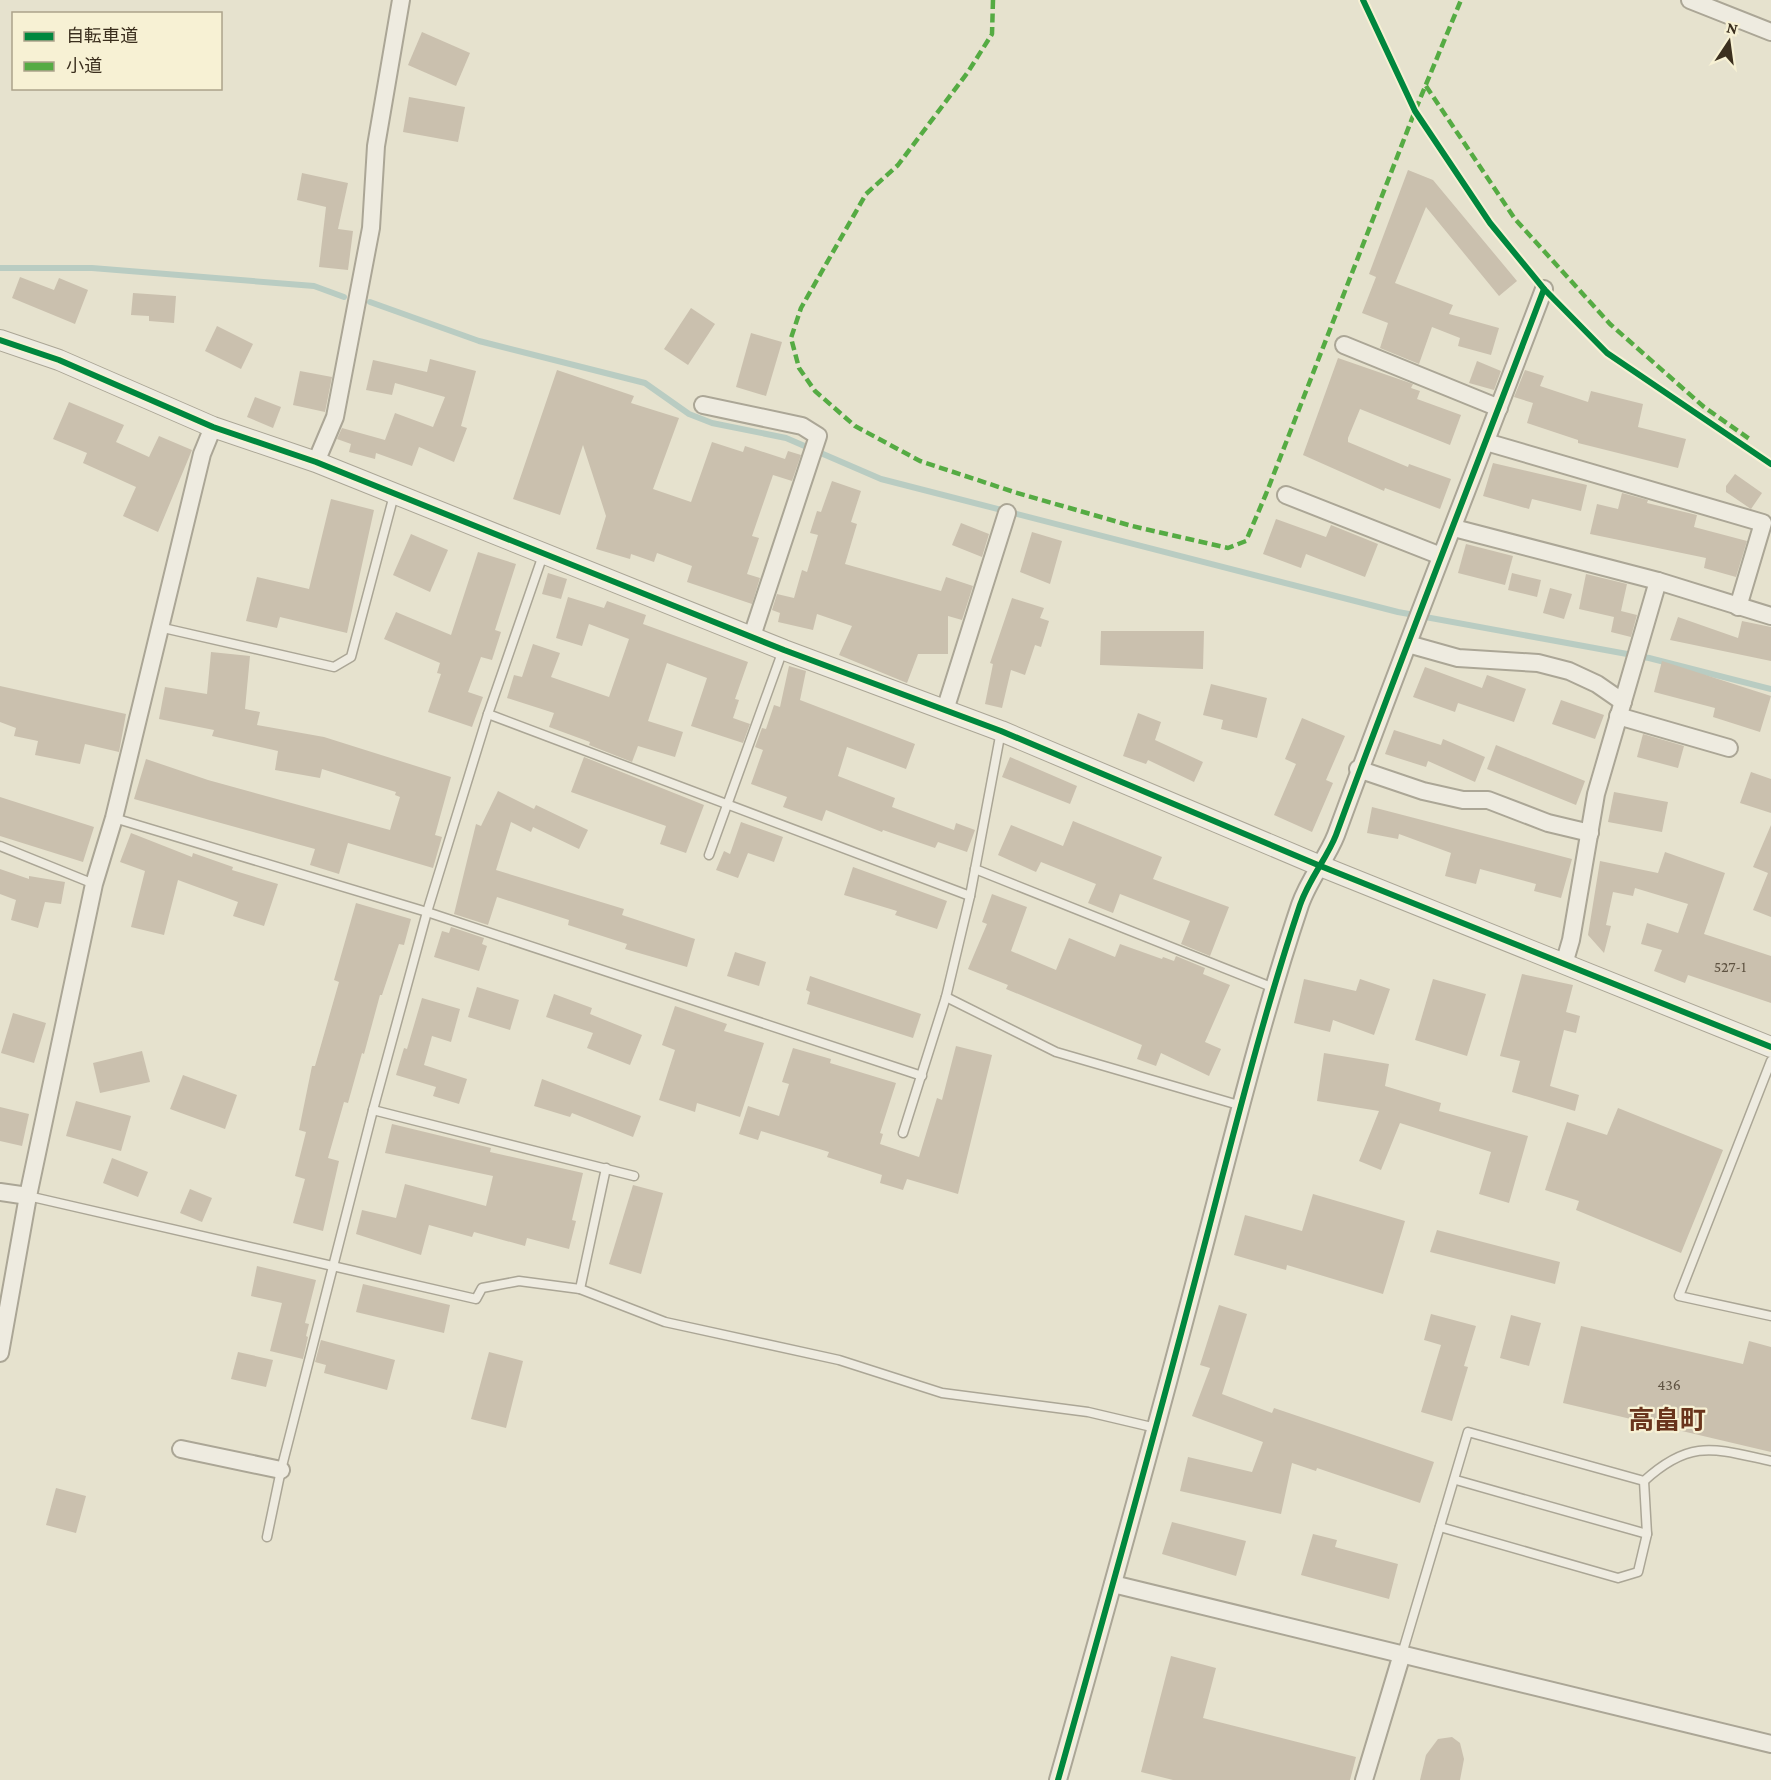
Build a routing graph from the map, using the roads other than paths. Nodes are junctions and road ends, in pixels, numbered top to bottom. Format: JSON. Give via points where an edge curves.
{"nodes":[{"id":1,"x":401,"y":0,"type":"edge"},
{"id":2,"x":1690,"y":0,"type":"edge"},
{"id":3,"x":1771,"y":32,"type":"edge"},
{"id":4,"x":1544,"y":288,"type":"dead end"},
{"id":5,"x":0,"y":340,"type":"edge"},
{"id":6,"x":1344,"y":345,"type":"dead end"},
{"id":7,"x":703,"y":405,"type":"dead end"},
{"id":8,"x":1499,"y":408,"type":"junction"},
{"id":9,"x":213,"y":427,"type":"junction"},
{"id":10,"x":1486,"y":442,"type":"junction"},
{"id":11,"x":316,"y":462,"type":"junction"},
{"id":12,"x":394,"y":495,"type":"junction"},
{"id":13,"x":1286,"y":495,"type":"dead end"},
{"id":14,"x":1007,"y":513,"type":"dead end"},
{"id":15,"x":1454,"y":528,"type":"junction"},
{"id":16,"x":543,"y":555,"type":"junction"},
{"id":17,"x":1441,"y":556,"type":"junction"},
{"id":18,"x":1659,"y":581,"type":"junction"},
{"id":19,"x":1738,"y":607,"type":"junction"},
{"id":20,"x":1771,"y":616,"type":"edge"},
{"id":21,"x":158,"y":627,"type":"junction"},
{"id":22,"x":752,"y":636,"type":"junction"},
{"id":23,"x":1408,"y":644,"type":"junction"},
{"id":24,"x":784,"y":650,"type":"junction"},
{"id":25,"x":1620,"y":709,"type":"junction"},
{"id":26,"x":945,"y":710,"type":"junction"},
{"id":27,"x":489,"y":714,"type":"junction"},
{"id":28,"x":1001,"y":731,"type":"junction"},
{"id":29,"x":1729,"y":748,"type":"dead end"},
{"id":30,"x":1358,"y":769,"type":"junction"},
{"id":31,"x":729,"y":806,"type":"junction"},
{"id":32,"x":114,"y":818,"type":"junction"},
{"id":33,"x":1590,"y":833,"type":"junction"},
{"id":34,"x":0,"y":846,"type":"edge"},
{"id":35,"x":709,"y":855,"type":"dead end"},
{"id":36,"x":1318,"y":866,"type":"junction"},
{"id":37,"x":975,"y":869,"type":"junction"},
{"id":38,"x":94,"y":884,"type":"junction"},
{"id":39,"x":969,"y":896,"type":"junction"},
{"id":40,"x":427,"y":912,"type":"junction"},
{"id":41,"x":1564,"y":964,"type":"junction"},
{"id":42,"x":1274,"y":988,"type":"junction"},
{"id":43,"x":946,"y":996,"type":"junction"},
{"id":44,"x":1771,"y":1047,"type":"edge"},
{"id":45,"x":1771,"y":1061,"type":"edge"},
{"id":46,"x":922,"y":1076,"type":"junction"},
{"id":47,"x":1242,"y":1106,"type":"junction"},
{"id":48,"x":373,"y":1110,"type":"junction"},
{"id":49,"x":903,"y":1133,"type":"dead end"},
{"id":50,"x":606,"y":1168,"type":"junction"},
{"id":51,"x":634,"y":1176,"type":"dead end"},
{"id":52,"x":0,"y":1192,"type":"edge"},
{"id":53,"x":28,"y":1196,"type":"junction"},
{"id":54,"x":334,"y":1266,"type":"junction"},
{"id":55,"x":580,"y":1289,"type":"junction"},
{"id":56,"x":1771,"y":1316,"type":"edge"},
{"id":57,"x":0,"y":1353,"type":"edge"},
{"id":58,"x":1156,"y":1428,"type":"junction"},
{"id":59,"x":181,"y":1449,"type":"dead end"},
{"id":60,"x":1771,"y":1461,"type":"edge"},
{"id":61,"x":281,"y":1470,"type":"junction"},
{"id":62,"x":1456,"y":1480,"type":"junction"},
{"id":63,"x":1644,"y":1480,"type":"junction"},
{"id":64,"x":1440,"y":1527,"type":"junction"},
{"id":65,"x":1647,"y":1534,"type":"junction"},
{"id":66,"x":267,"y":1537,"type":"dead end"},
{"id":67,"x":1113,"y":1584,"type":"junction"},
{"id":68,"x":1402,"y":1654,"type":"junction"},
{"id":69,"x":1771,"y":1744,"type":"edge"},
{"id":70,"x":1058,"y":1780,"type":"edge"},
{"id":71,"x":1364,"y":1780,"type":"edge"}],
"edges":[{"from":1,"to":11,"type":"street","via":[[376,146],[371,228],[335,417]]},
{"from":2,"to":3,"type":"street"},
{"from":4,"to":8,"type":"street"},
{"from":5,"to":9,"type":"street","via":[[59,360]]},
{"from":6,"to":8,"type":"street"},
{"from":7,"to":22,"type":"street","via":[[802,426],[818,436]]},
{"from":8,"to":10,"type":"street"},
{"from":9,"to":11,"type":"street"},
{"from":9,"to":21,"type":"street","via":[[202,454]]},
{"from":10,"to":15,"type":"street"},
{"from":10,"to":19,"type":"street","via":[[1763,523]]},
{"from":11,"to":12,"type":"street"},
{"from":12,"to":16,"type":"street"},
{"from":12,"to":21,"type":"lane","via":[[351,657],[334,667]]},
{"from":13,"to":17,"type":"street"},
{"from":14,"to":26,"type":"street"},
{"from":15,"to":17,"type":"street"},
{"from":15,"to":18,"type":"street"},
{"from":16,"to":22,"type":"street"},
{"from":16,"to":27,"type":"lane"},
{"from":17,"to":23,"type":"street"},
{"from":18,"to":19,"type":"street"},
{"from":18,"to":25,"type":"street"},
{"from":19,"to":20,"type":"street"},
{"from":21,"to":32,"type":"street"},
{"from":22,"to":24,"type":"street"},
{"from":23,"to":25,"type":"street","via":[[1458,658],[1538,663],[1569,671],[1597,684]]},
{"from":23,"to":30,"type":"street"},
{"from":24,"to":26,"type":"street"},
{"from":24,"to":31,"type":"lane"},
{"from":25,"to":29,"type":"street"},
{"from":25,"to":33,"type":"street","via":[[1596,794]]},
{"from":26,"to":28,"type":"street"},
{"from":27,"to":31,"type":"lane"},
{"from":27,"to":40,"type":"lane"},
{"from":28,"to":36,"type":"street"},
{"from":28,"to":37,"type":"lane"},
{"from":30,"to":33,"type":"street","via":[[1423,791],[1462,800],[1488,800],[1548,823]]},
{"from":30,"to":36,"type":"street","via":[[1334,841]]},
{"from":31,"to":35,"type":"lane"},
{"from":31,"to":39,"type":"lane"},
{"from":32,"to":38,"type":"street"},
{"from":32,"to":40,"type":"lane"},
{"from":33,"to":41,"type":"street"},
{"from":34,"to":38,"type":"lane"},
{"from":36,"to":41,"type":"street"},
{"from":36,"to":42,"type":"street","via":[[1302,900]]},
{"from":37,"to":39,"type":"lane"},
{"from":37,"to":42,"type":"lane"},
{"from":38,"to":53,"type":"street"},
{"from":39,"to":43,"type":"lane"},
{"from":40,"to":46,"type":"lane"},
{"from":40,"to":48,"type":"lane"},
{"from":41,"to":44,"type":"street"},
{"from":42,"to":47,"type":"street"},
{"from":43,"to":46,"type":"lane"},
{"from":43,"to":47,"type":"lane","via":[[1056,1052]]},
{"from":45,"to":56,"type":"lane","via":[[1679,1296]]},
{"from":46,"to":49,"type":"lane"},
{"from":47,"to":58,"type":"street"},
{"from":48,"to":50,"type":"lane"},
{"from":48,"to":54,"type":"lane"},
{"from":50,"to":51,"type":"lane"},
{"from":50,"to":55,"type":"lane"},
{"from":52,"to":53,"type":"street"},
{"from":53,"to":54,"type":"lane"},
{"from":53,"to":57,"type":"street"},
{"from":54,"to":55,"type":"lane","via":[[476,1299],[482,1288],[519,1281]]},
{"from":54,"to":61,"type":"lane"},
{"from":55,"to":58,"type":"lane","via":[[665,1322],[838,1360],[942,1393],[1088,1412]]},
{"from":58,"to":67,"type":"street"},
{"from":59,"to":61,"type":"street"},
{"from":60,"to":63,"type":"lane","via":[[1711,1449],[1687,1453],[1659,1467]]},
{"from":61,"to":66,"type":"lane"},
{"from":62,"to":63,"type":"lane","via":[[1468,1432]]},
{"from":62,"to":64,"type":"lane"},
{"from":62,"to":65,"type":"lane"},
{"from":63,"to":65,"type":"lane"},
{"from":64,"to":65,"type":"lane","via":[[1618,1578],[1638,1572]]},
{"from":64,"to":68,"type":"lane"},
{"from":67,"to":68,"type":"street"},
{"from":67,"to":70,"type":"street"},
{"from":68,"to":69,"type":"street"},
{"from":68,"to":71,"type":"street"}]}
